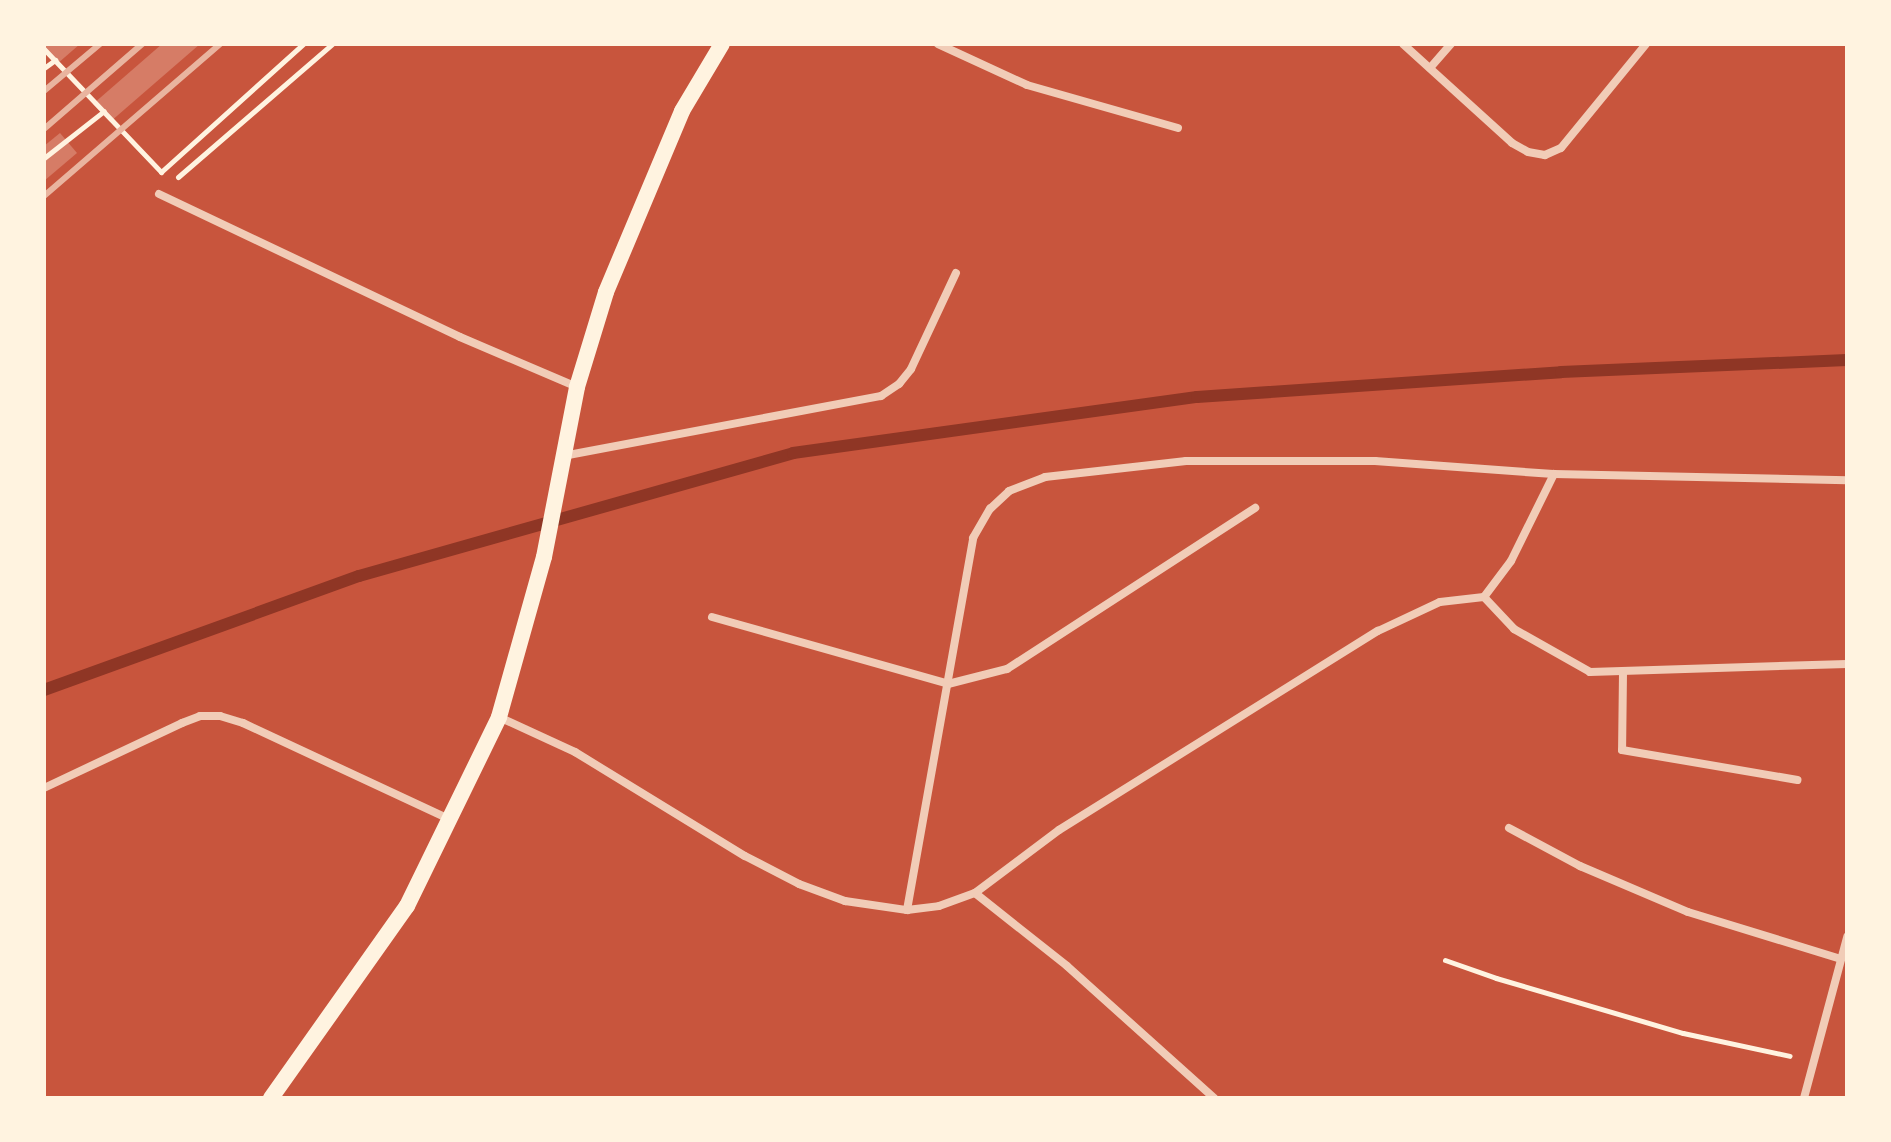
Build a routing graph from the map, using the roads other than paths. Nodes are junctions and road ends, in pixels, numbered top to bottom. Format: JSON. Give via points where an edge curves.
{"nodes":[{"id":1,"x":722,"y":44,"type":"edge"},
{"id":2,"x":938,"y":44,"type":"edge"},
{"id":3,"x":1403,"y":44,"type":"edge"},
{"id":4,"x":1451,"y":44,"type":"edge"},
{"id":5,"x":1646,"y":44,"type":"edge"},
{"id":6,"x":1430,"y":68,"type":"junction"},
{"id":7,"x":1178,"y":128,"type":"dead end"},
{"id":8,"x":159,"y":194,"type":"road end"},
{"id":9,"x":956,"y":273,"type":"dead end"},
{"id":10,"x":577,"y":387,"type":"junction"},
{"id":11,"x":563,"y":456,"type":"junction"},
{"id":12,"x":1554,"y":474,"type":"junction"},
{"id":13,"x":1847,"y":480,"type":"edge"},
{"id":14,"x":1255,"y":508,"type":"dead end"},
{"id":15,"x":1484,"y":597,"type":"junction"},
{"id":16,"x":712,"y":617,"type":"dead end"},
{"id":17,"x":1847,"y":664,"type":"edge"},
{"id":18,"x":1623,"y":673,"type":"junction"},
{"id":19,"x":948,"y":684,"type":"junction"},
{"id":20,"x":499,"y":717,"type":"junction"},
{"id":21,"x":1797,"y":780,"type":"dead end"},
{"id":22,"x":44,"y":788,"type":"edge"},
{"id":23,"x":452,"y":820,"type":"junction"},
{"id":24,"x":1509,"y":828,"type":"dead end"},
{"id":25,"x":975,"y":893,"type":"junction"},
{"id":26,"x":907,"y":910,"type":"junction"},
{"id":27,"x":1847,"y":937,"type":"edge"},
{"id":28,"x":1841,"y":959,"type":"junction"},
{"id":29,"x":271,"y":1098,"type":"edge"},
{"id":30,"x":1214,"y":1098,"type":"edge"},
{"id":31,"x":1804,"y":1098,"type":"edge"}],
"edges":[{"from":1,"to":10,"type":"main road","via":[[682,111],[645,193],[606,292]]},
{"from":2,"to":7,"type":"street","via":[[1027,85]]},
{"from":3,"to":6,"type":"street"},
{"from":4,"to":6,"type":"street"},
{"from":5,"to":6,"type":"street","via":[[1561,148],[1545,155],[1512,143]]},
{"from":8,"to":10,"type":"street"},
{"from":9,"to":11,"type":"street","via":[[911,369],[881,396]]},
{"from":10,"to":11,"type":"main road"},
{"from":11,"to":20,"type":"main road","via":[[544,557]]},
{"from":12,"to":13,"type":"street"},
{"from":12,"to":15,"type":"street","via":[[1511,561]]},
{"from":12,"to":19,"type":"street","via":[[1375,461],[1186,461],[1045,477],[1009,491],[990,509],[973,538]]},
{"from":14,"to":19,"type":"street","via":[[1007,669]]},
{"from":15,"to":18,"type":"street","via":[[1514,629],[1590,672]]},
{"from":15,"to":25,"type":"street","via":[[1440,602],[1378,631],[1059,830]]},
{"from":16,"to":19,"type":"street"},
{"from":17,"to":18,"type":"street"},
{"from":18,"to":21,"type":"street","via":[[1622,750]]},
{"from":19,"to":26,"type":"street"},
{"from":20,"to":23,"type":"main road"},
{"from":20,"to":26,"type":"street","via":[[575,752],[799,884],[845,901]]},
{"from":22,"to":23,"type":"street","via":[[182,723],[220,716]]},
{"from":23,"to":29,"type":"main road","via":[[407,906]]},
{"from":24,"to":28,"type":"street","via":[[1580,866],[1688,912]]},
{"from":25,"to":26,"type":"street"},
{"from":25,"to":30,"type":"street","via":[[1067,966]]},
{"from":27,"to":28,"type":"street"},
{"from":28,"to":31,"type":"street"}]}
